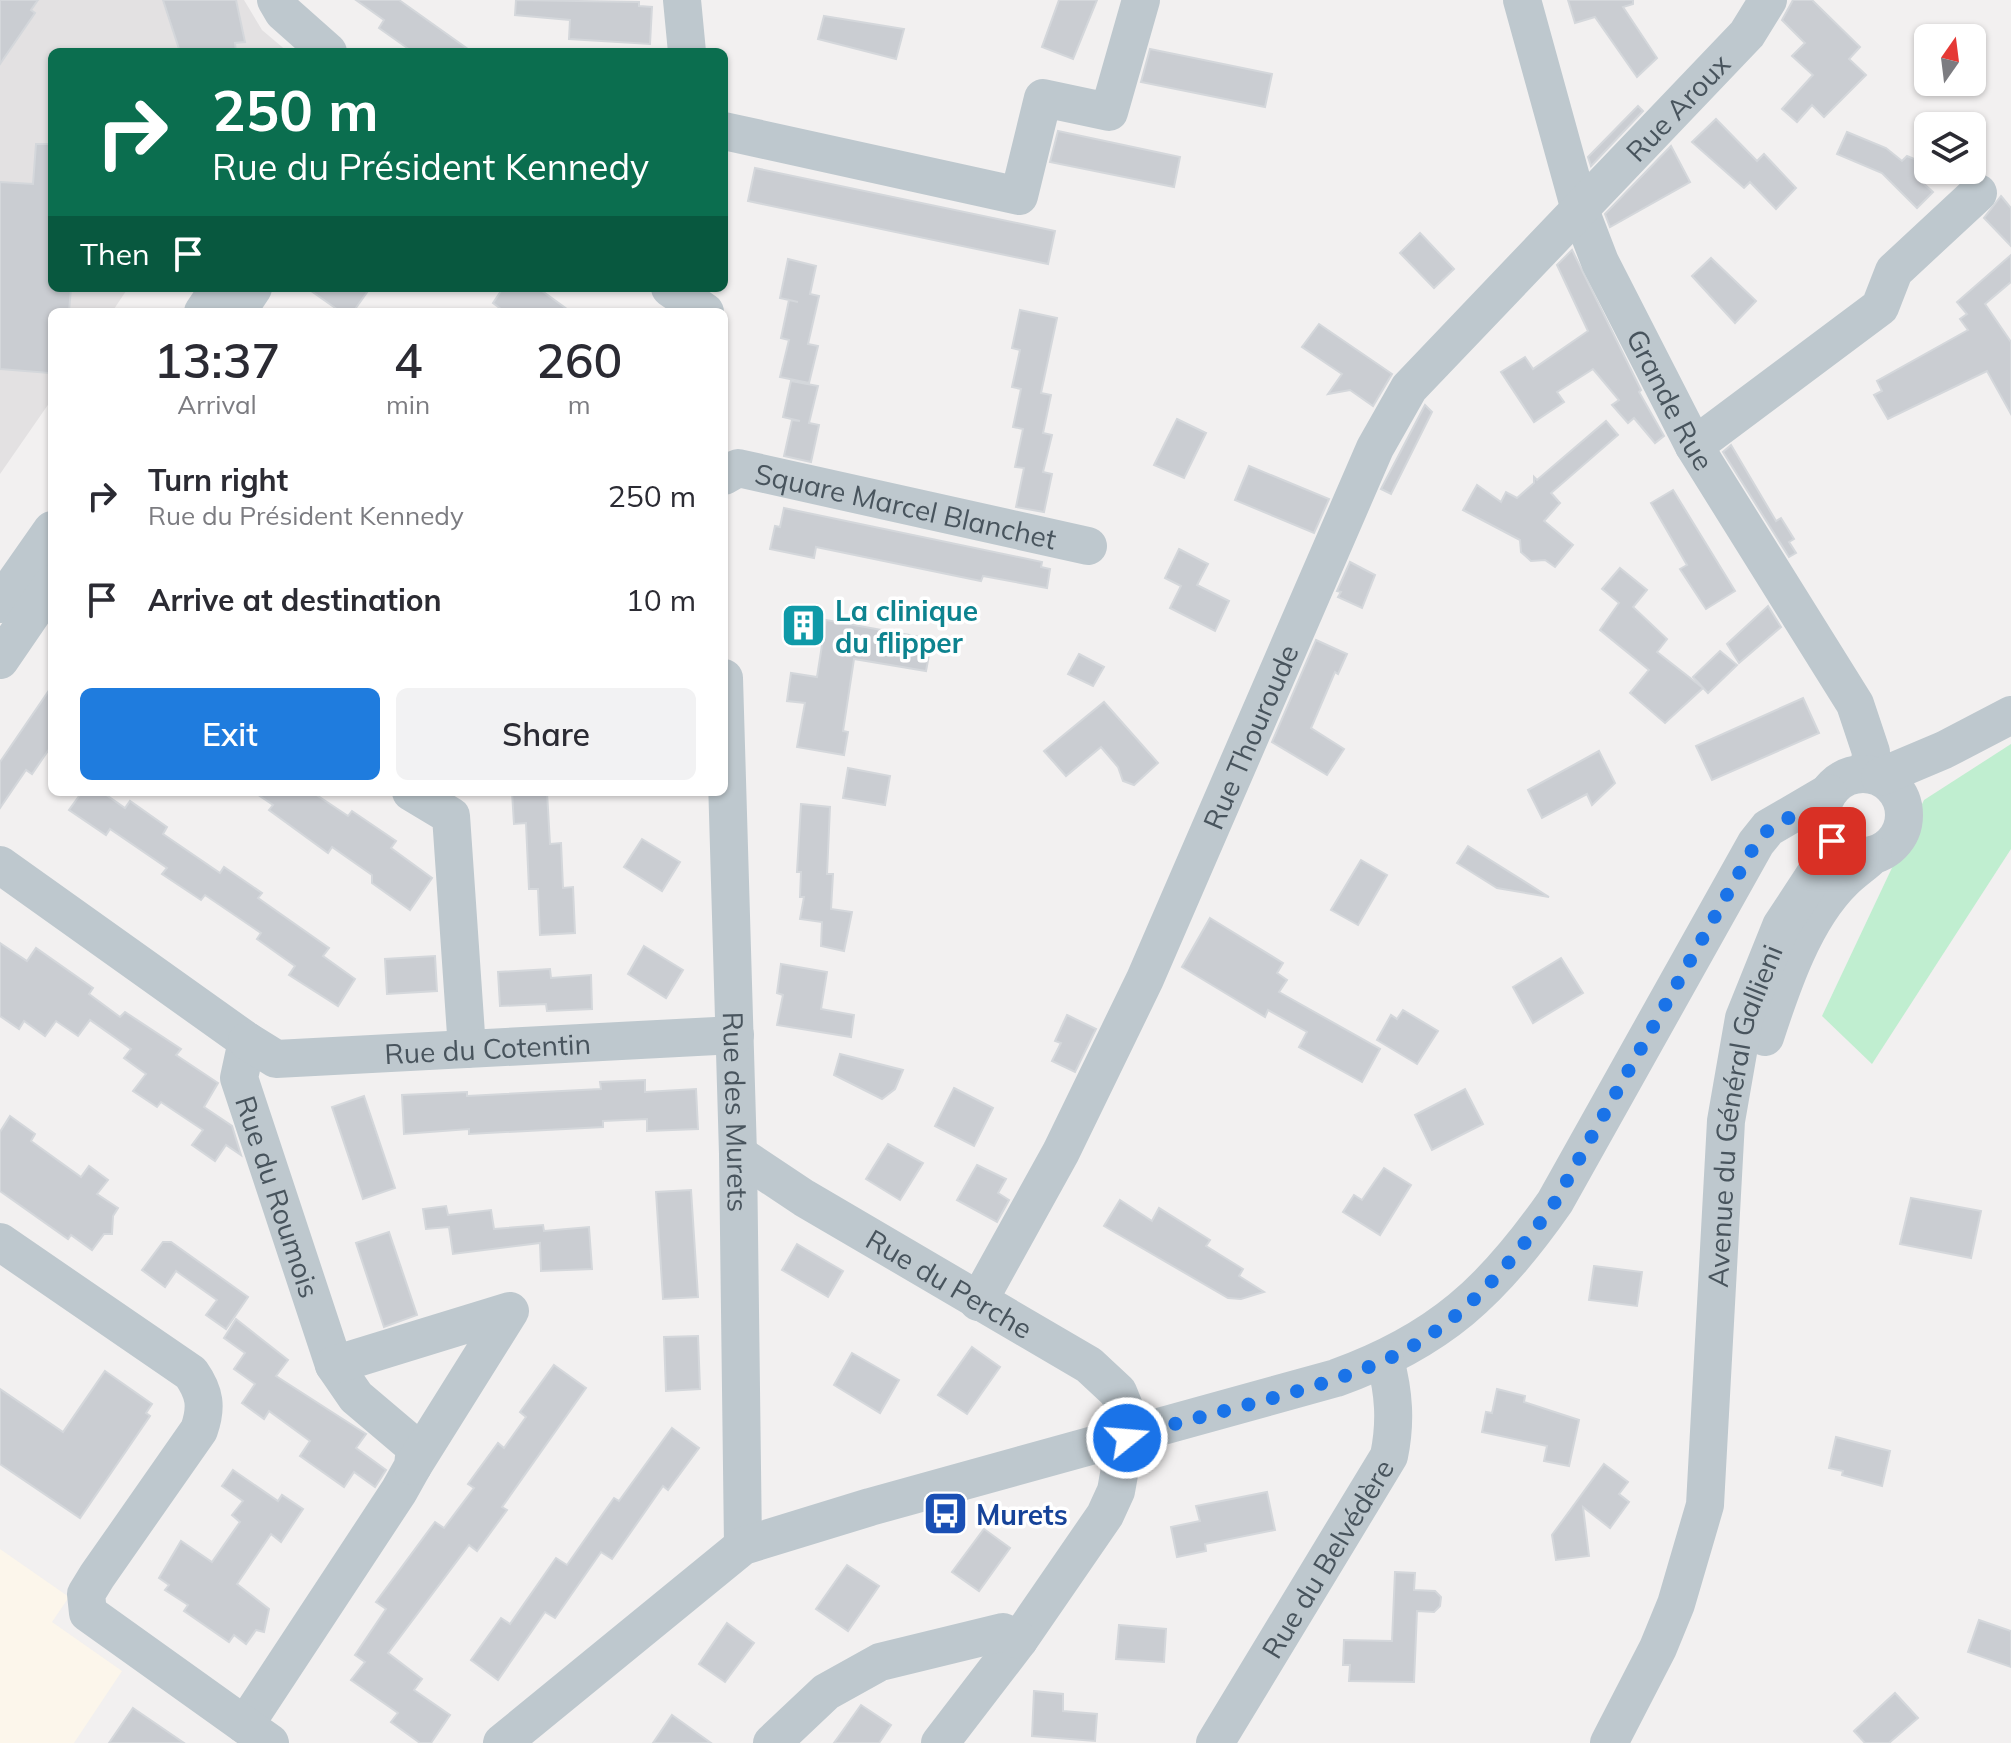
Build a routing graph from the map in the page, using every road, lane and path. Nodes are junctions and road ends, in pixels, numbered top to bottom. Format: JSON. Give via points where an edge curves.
{"nodes":[{"id":1,"x":276,"y":0,"type":"edge"},
{"id":2,"x":682,"y":0,"type":"edge"},
{"id":3,"x":1141,"y":0,"type":"edge"},
{"id":4,"x":1522,"y":0,"type":"edge"},
{"id":5,"x":1768,"y":0,"type":"edge"},
{"id":6,"x":324,"y":48,"type":"edge"},
{"id":7,"x":687,"y":48,"type":"edge"},
{"id":8,"x":728,"y":132,"type":"edge"},
{"id":9,"x":1978,"y":193,"type":"dead end"},
{"id":10,"x":1580,"y":210,"type":"junction"},
{"id":11,"x":676,"y":292,"type":"edge"},
{"id":12,"x":699,"y":308,"type":"edge"},
{"id":13,"x":1694,"y":446,"type":"junction"},
{"id":14,"x":728,"y":474,"type":"edge"},
{"id":15,"x":48,"y":545,"type":"edge"},
{"id":16,"x":1088,"y":546,"type":"dead end"},
{"id":17,"x":48,"y":590,"type":"edge"},
{"id":18,"x":0,"y":604,"type":"edge"},
{"id":19,"x":0,"y":660,"type":"edge"},
{"id":20,"x":2011,"y":715,"type":"edge"},
{"id":21,"x":1883,"y":783,"type":"junction"},
{"id":22,"x":424,"y":796,"type":"edge"},
{"id":23,"x":728,"y":796,"type":"edge"},
{"id":24,"x":450,"y":804,"type":"edge"},
{"id":25,"x":1819,"y":817,"type":"junction"},
{"id":26,"x":1873,"y":855,"type":"junction"},
{"id":27,"x":0,"y":865,"type":"edge"},
{"id":28,"x":735,"y":1035,"type":"junction"},
{"id":29,"x":247,"y":1041,"type":"junction"},
{"id":30,"x":467,"y":1049,"type":"junction"},
{"id":31,"x":738,"y":1154,"type":"junction"},
{"id":32,"x":0,"y":1242,"type":"edge"},
{"id":33,"x":978,"y":1302,"type":"junction"},
{"id":34,"x":1385,"y":1360,"type":"junction"},
{"id":35,"x":334,"y":1365,"type":"junction"},
{"id":36,"x":1713,"y":1407,"type":"junction"},
{"id":37,"x":1127,"y":1438,"type":"junction"},
{"id":38,"x":413,"y":1466,"type":"junction"},
{"id":39,"x":743,"y":1546,"type":"junction"},
{"id":40,"x":1019,"y":1640,"type":"junction"},
{"id":41,"x":258,"y":1734,"type":"edge"},
{"id":42,"x":502,"y":1743,"type":"edge"},
{"id":43,"x":772,"y":1743,"type":"edge"},
{"id":44,"x":940,"y":1743,"type":"edge"},
{"id":45,"x":1215,"y":1743,"type":"edge"},
{"id":46,"x":1609,"y":1743,"type":"edge"}],
"edges":[{"from":1,"to":6,"type":"street"},
{"from":2,"to":7,"type":"street"},
{"from":3,"to":8,"type":"street","via":[[1109,112],[1043,98],[1019,196]]},
{"from":4,"to":10,"type":"street","name":"Grande Rue"},
{"from":5,"to":10,"type":"street","name":"Rue Aroux","via":[[1747,34]]},
{"from":9,"to":13,"type":"street","via":[[1894,271],[1880,307]]},
{"from":10,"to":13,"type":"street","name":"Grande Rue","via":[[1600,262]]},
{"from":10,"to":33,"type":"street","name":"Rue Thouroude","via":[[1409,388],[1375,448],[1145,979],[1061,1152]]},
{"from":11,"to":12,"type":"street"},
{"from":13,"to":21,"type":"street","name":"Grande Rue","via":[[1855,704]]},
{"from":14,"to":16,"type":"street","name":"Square Marcel Blanchet","via":[[738,468]]},
{"from":15,"to":18,"type":"street"},
{"from":17,"to":19,"type":"street"},
{"from":20,"to":21,"type":"street"},
{"from":21,"to":25,"type":"street","via":[[1850,775]]},
{"from":21,"to":26,"type":"street","via":[[1905,812],[1897,840]]},
{"from":22,"to":24,"type":"street"},
{"from":23,"to":28,"type":"street","name":"Rue des Murets"},
{"from":24,"to":30,"type":"street"},
{"from":25,"to":26,"type":"street","via":[[1857,856]]},
{"from":25,"to":34,"type":"street","via":[[1768,828],[1746,858],[1555,1202],[1517,1257],[1469,1304]]},
{"from":25,"to":36,"type":"street","name":"Avenue du Général Gallieni","via":[[1823,862],[1781,926],[1744,1018],[1726,1121],[1711,1359]]},
{"from":26,"to":36,"type":"street","name":"Avenue du Général Gallieni","via":[[1843,881],[1816,919],[1757,1059],[1747,1112],[1725,1361]]},
{"from":27,"to":29,"type":"street"},
{"from":28,"to":30,"type":"street","name":"Rue du Cotentin"},
{"from":28,"to":31,"type":"street","name":"Rue des Murets"},
{"from":29,"to":30,"type":"street","name":"Rue du Cotentin","via":[[276,1059]]},
{"from":29,"to":35,"type":"street","name":"Rue du Roumois","via":[[239,1078]]},
{"from":31,"to":33,"type":"street","name":"Rue du Perche"},
{"from":31,"to":39,"type":"street","name":"Rue des Murets"},
{"from":32,"to":41,"type":"street","via":[[191,1373],[201,1387],[205,1402],[199,1430],[97,1576],[86,1602],[88,1613]]},
{"from":33,"to":37,"type":"street","name":"Rue du Perche","via":[[1078,1359],[1118,1392],[1129,1419]]},
{"from":34,"to":37,"type":"street"},
{"from":34,"to":45,"type":"street","name":"Rue du Belvédère","via":[[1395,1418],[1389,1456]]},
{"from":35,"to":38,"type":"street","name":"Rue du Roumois","via":[[356,1397],[415,1447]]},
{"from":35,"to":38,"type":"street","via":[[510,1311]]},
{"from":36,"to":46,"type":"street","name":"Avenue du Général Gallieni","via":[[1705,1505],[1682,1589]]},
{"from":37,"to":39,"type":"street"},
{"from":37,"to":40,"type":"street","via":[[1105,1515]]},
{"from":38,"to":41,"type":"street"},
{"from":39,"to":42,"type":"street"},
{"from":40,"to":43,"type":"street","via":[[1003,1632],[880,1662],[826,1692]]},
{"from":40,"to":44,"type":"street"}]}
